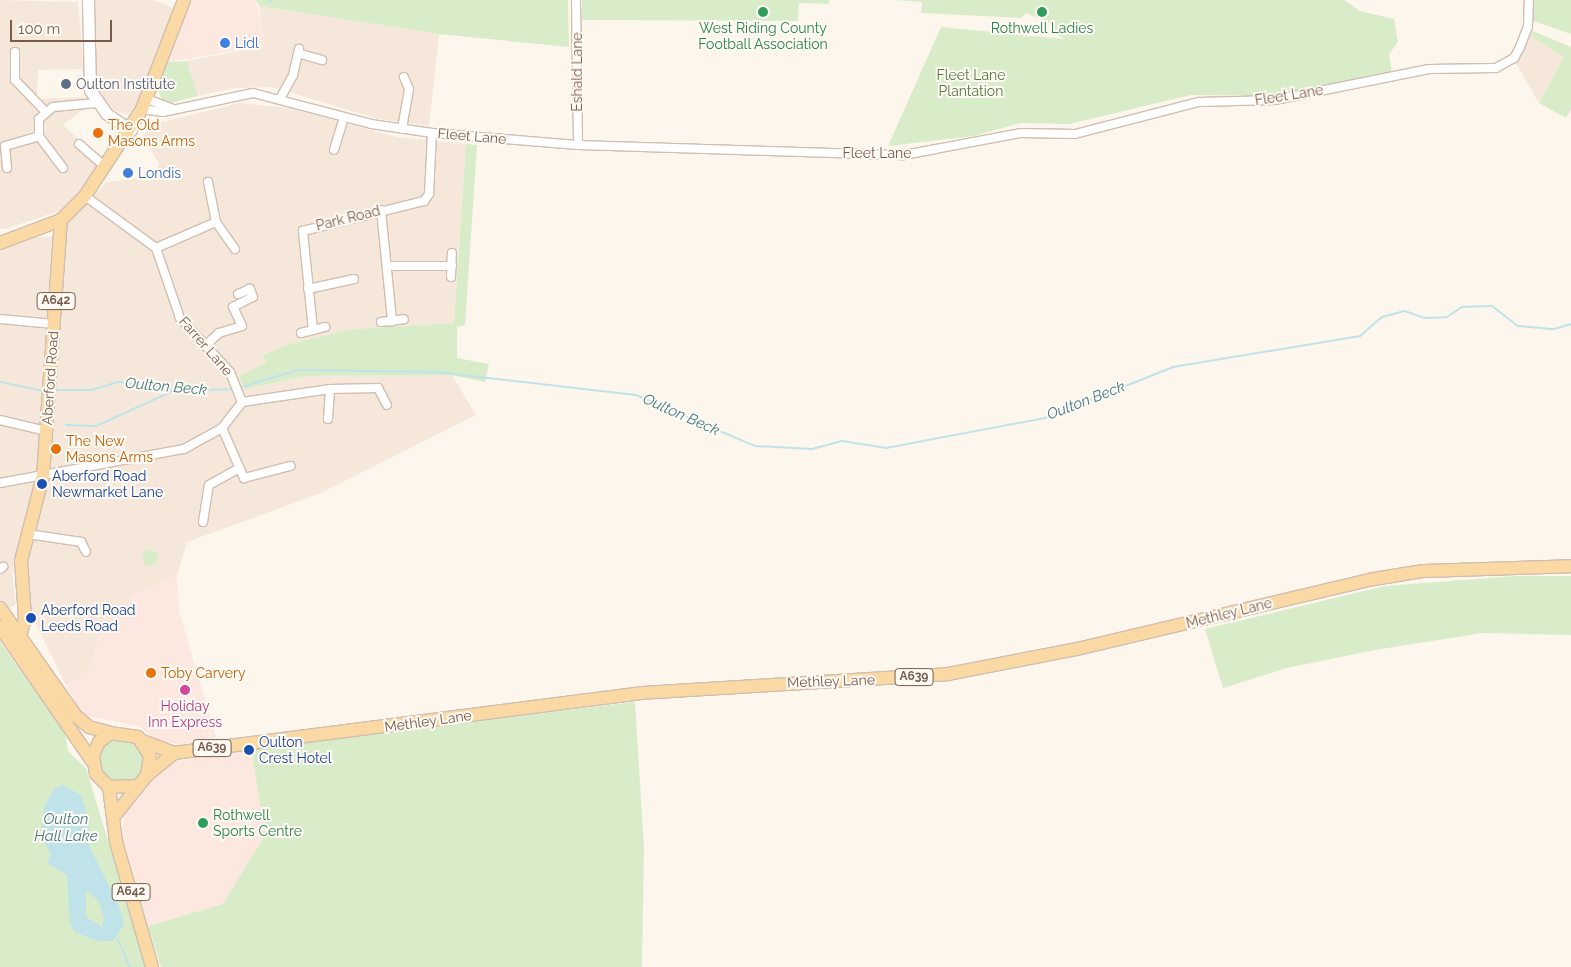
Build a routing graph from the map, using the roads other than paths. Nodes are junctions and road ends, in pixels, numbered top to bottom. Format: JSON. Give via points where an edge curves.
{"nodes":[{"id":1,"x":88,"y":0,"type":"edge"},
{"id":2,"x":184,"y":0,"type":"edge"},
{"id":3,"x":576,"y":0,"type":"edge"},
{"id":4,"x":1529,"y":0,"type":"edge"},
{"id":5,"x":15,"y":52,"type":"dead end"},
{"id":6,"x":322,"y":60,"type":"dead end"},
{"id":7,"x":404,"y":75,"type":"dead end"},
{"id":8,"x":281,"y":97,"type":"junction"},
{"id":9,"x":97,"y":103,"type":"junction"},
{"id":10,"x":144,"y":104,"type":"junction"},
{"id":11,"x":44,"y":110,"type":"junction"},
{"id":12,"x":344,"y":117,"type":"junction"},
{"id":13,"x":131,"y":130,"type":"junction"},
{"id":14,"x":402,"y":130,"type":"junction"},
{"id":15,"x":432,"y":133,"type":"junction"},
{"id":16,"x":39,"y":136,"type":"junction"},
{"id":17,"x":79,"y":144,"type":"dead end"},
{"id":18,"x":578,"y":145,"type":"junction"},
{"id":19,"x":334,"y":150,"type":"dead end"},
{"id":20,"x":106,"y":167,"type":"junction"},
{"id":21,"x":7,"y":168,"type":"dead end"},
{"id":22,"x":63,"y":168,"type":"dead end"},
{"id":23,"x":208,"y":182,"type":"dead end"},
{"id":24,"x":86,"y":196,"type":"junction"},
{"id":25,"x":382,"y":210,"type":"junction"},
{"id":26,"x":61,"y":220,"type":"junction"},
{"id":27,"x":216,"y":222,"type":"junction"},
{"id":28,"x":0,"y":243,"type":"edge"},
{"id":29,"x":156,"y":248,"type":"junction"},
{"id":30,"x":235,"y":249,"type":"dead end"},
{"id":31,"x":452,"y":253,"type":"dead end"},
{"id":32,"x":390,"y":266,"type":"junction"},
{"id":33,"x":452,"y":266,"type":"junction"},
{"id":34,"x":451,"y":277,"type":"dead end"},
{"id":35,"x":354,"y":280,"type":"dead end"},
{"id":36,"x":308,"y":288,"type":"junction"},
{"id":37,"x":238,"y":294,"type":"dead end"},
{"id":38,"x":0,"y":319,"type":"edge"},
{"id":39,"x":404,"y":319,"type":"dead end"},
{"id":40,"x":392,"y":321,"type":"junction"},
{"id":41,"x":381,"y":322,"type":"dead end"},
{"id":42,"x":54,"y":324,"type":"junction"},
{"id":43,"x":325,"y":327,"type":"dead end"},
{"id":44,"x":313,"y":330,"type":"junction"},
{"id":45,"x":301,"y":333,"type":"dead end"},
{"id":46,"x":205,"y":346,"type":"junction"},
{"id":47,"x":330,"y":389,"type":"junction"},
{"id":48,"x":242,"y":402,"type":"junction"},
{"id":49,"x":387,"y":406,"type":"dead end"},
{"id":50,"x":328,"y":418,"type":"dead end"},
{"id":51,"x":0,"y":420,"type":"edge"},
{"id":52,"x":222,"y":428,"type":"junction"},
{"id":53,"x":46,"y":431,"type":"junction"},
{"id":54,"x":290,"y":466,"type":"dead end"},
{"id":55,"x":238,"y":469,"type":"junction"},
{"id":56,"x":43,"y":476,"type":"junction"},
{"id":57,"x":0,"y":483,"type":"edge"},
{"id":58,"x":204,"y":522,"type":"dead end"},
{"id":59,"x":28,"y":534,"type":"junction"},
{"id":60,"x":86,"y":552,"type":"dead end"},
{"id":61,"x":1571,"y":566,"type":"edge"},
{"id":62,"x":0,"y":608,"type":"edge"},
{"id":63,"x":0,"y":627,"type":"edge"},
{"id":64,"x":20,"y":637,"type":"junction"},
{"id":65,"x":111,"y":733,"type":"junction"},
{"id":66,"x":143,"y":741,"type":"junction"},
{"id":67,"x":174,"y":753,"type":"junction"},
{"id":68,"x":92,"y":760,"type":"junction"},
{"id":69,"x":147,"y":775,"type":"junction"},
{"id":70,"x":136,"y":786,"type":"junction"},
{"id":71,"x":109,"y":787,"type":"junction"},
{"id":72,"x":115,"y":815,"type":"junction"},
{"id":73,"x":152,"y":967,"type":"edge"}],
"edges":[{"from":1,"to":9,"type":"street","via":[[90,90]]},
{"from":2,"to":10,"type":"main road"},
{"from":3,"to":18,"type":"street","name":"Eshald Lane"},
{"from":4,"to":18,"type":"street","name":"Fleet Lane","via":[[1528,26],[1520,47],[1514,58],[1496,68],[1429,69],[1275,100],[1199,102],[1075,134],[1020,133],[897,155]]},
{"from":5,"to":11,"type":"street","via":[[15,80]]},
{"from":6,"to":8,"type":"street","via":[[300,52]]},
{"from":7,"to":14,"type":"street","via":[[409,89]]},
{"from":8,"to":10,"type":"street","name":"Fleet Lane","via":[[237,94],[157,113]]},
{"from":8,"to":12,"type":"street","name":"Fleet Lane"},
{"from":9,"to":11,"type":"street"},
{"from":9,"to":13,"type":"street"},
{"from":10,"to":13,"type":"main road"},
{"from":11,"to":16,"type":"street","via":[[36,129]]},
{"from":12,"to":14,"type":"street","name":"Fleet Lane"},
{"from":12,"to":19,"type":"street"},
{"from":13,"to":20,"type":"main road"},
{"from":14,"to":15,"type":"street","name":"Fleet Lane"},
{"from":15,"to":18,"type":"street","name":"Fleet Lane"},
{"from":15,"to":25,"type":"street","name":"Park Road","via":[[427,198],[420,204]]},
{"from":16,"to":21,"type":"street","via":[[5,146]]},
{"from":16,"to":22,"type":"street"},
{"from":17,"to":20,"type":"street"},
{"from":20,"to":24,"type":"main road"},
{"from":23,"to":27,"type":"street"},
{"from":24,"to":26,"type":"main road"},
{"from":24,"to":29,"type":"street"},
{"from":25,"to":32,"type":"street"},
{"from":25,"to":36,"type":"street","name":"Park Road","via":[[303,231]]},
{"from":26,"to":28,"type":"main road"},
{"from":26,"to":42,"type":"main road","name":"Aberford Road","number":"A642"},
{"from":27,"to":29,"type":"street"},
{"from":27,"to":30,"type":"street"},
{"from":29,"to":46,"type":"street","name":"Farrer Lane","via":[[180,318]]},
{"from":31,"to":33,"type":"street"},
{"from":32,"to":33,"type":"street"},
{"from":32,"to":40,"type":"street"},
{"from":33,"to":34,"type":"street"},
{"from":35,"to":36,"type":"street"},
{"from":36,"to":44,"type":"street","name":"Park Road"},
{"from":37,"to":46,"type":"street","via":[[250,289],[253,296],[233,307],[242,326],[219,334]]},
{"from":38,"to":42,"type":"street"},
{"from":39,"to":40,"type":"street"},
{"from":40,"to":41,"type":"street"},
{"from":42,"to":53,"type":"main road","name":"Aberford Road","number":"A642"},
{"from":43,"to":44,"type":"street"},
{"from":44,"to":45,"type":"street"},
{"from":46,"to":48,"type":"street","name":"Farrer Lane","via":[[236,382]]},
{"from":47,"to":48,"type":"street"},
{"from":47,"to":49,"type":"street","via":[[378,388]]},
{"from":47,"to":50,"type":"street"},
{"from":48,"to":52,"type":"street"},
{"from":51,"to":53,"type":"street"},
{"from":52,"to":55,"type":"street"},
{"from":52,"to":56,"type":"street","via":[[184,449]]},
{"from":53,"to":56,"type":"main road","name":"Aberford Road","number":"A642"},
{"from":54,"to":55,"type":"street","via":[[249,479]]},
{"from":55,"to":58,"type":"street","via":[[209,484]]},
{"from":56,"to":57,"type":"street"},
{"from":56,"to":59,"type":"main road","name":"Aberford Road","number":"A642"},
{"from":59,"to":60,"type":"street","via":[[81,542]]},
{"from":59,"to":64,"type":"main road","name":"Aberford Road","number":"A642","via":[[20,561],[26,618]]},
{"from":61,"to":67,"type":"main road","name":"Methley Lane","number":"A639","via":[[1423,571],[1368,580],[1077,650],[948,674],[641,693]]},
{"from":62,"to":64,"type":"main road"},
{"from":63,"to":68,"type":"main road","number":"A642"},
{"from":64,"to":65,"type":"main road","via":[[76,716],[89,728]]},
{"from":65,"to":66,"type":"main road","via":[[126,732]]},
{"from":65,"to":68,"type":"main road","via":[[99,742]]},
{"from":66,"to":67,"type":"main road","name":"Methley Lane","number":"A639"},
{"from":66,"to":69,"type":"main road","via":[[150,756]]},
{"from":67,"to":69,"type":"main road","number":"A639"},
{"from":68,"to":71,"type":"main road","number":"A642","via":[[96,774]]},
{"from":69,"to":70,"type":"main road"},
{"from":70,"to":71,"type":"main road"},
{"from":70,"to":72,"type":"main road"},
{"from":71,"to":72,"type":"main road","number":"A642"},
{"from":72,"to":73,"type":"main road","number":"A642","via":[[116,842]]}]}
